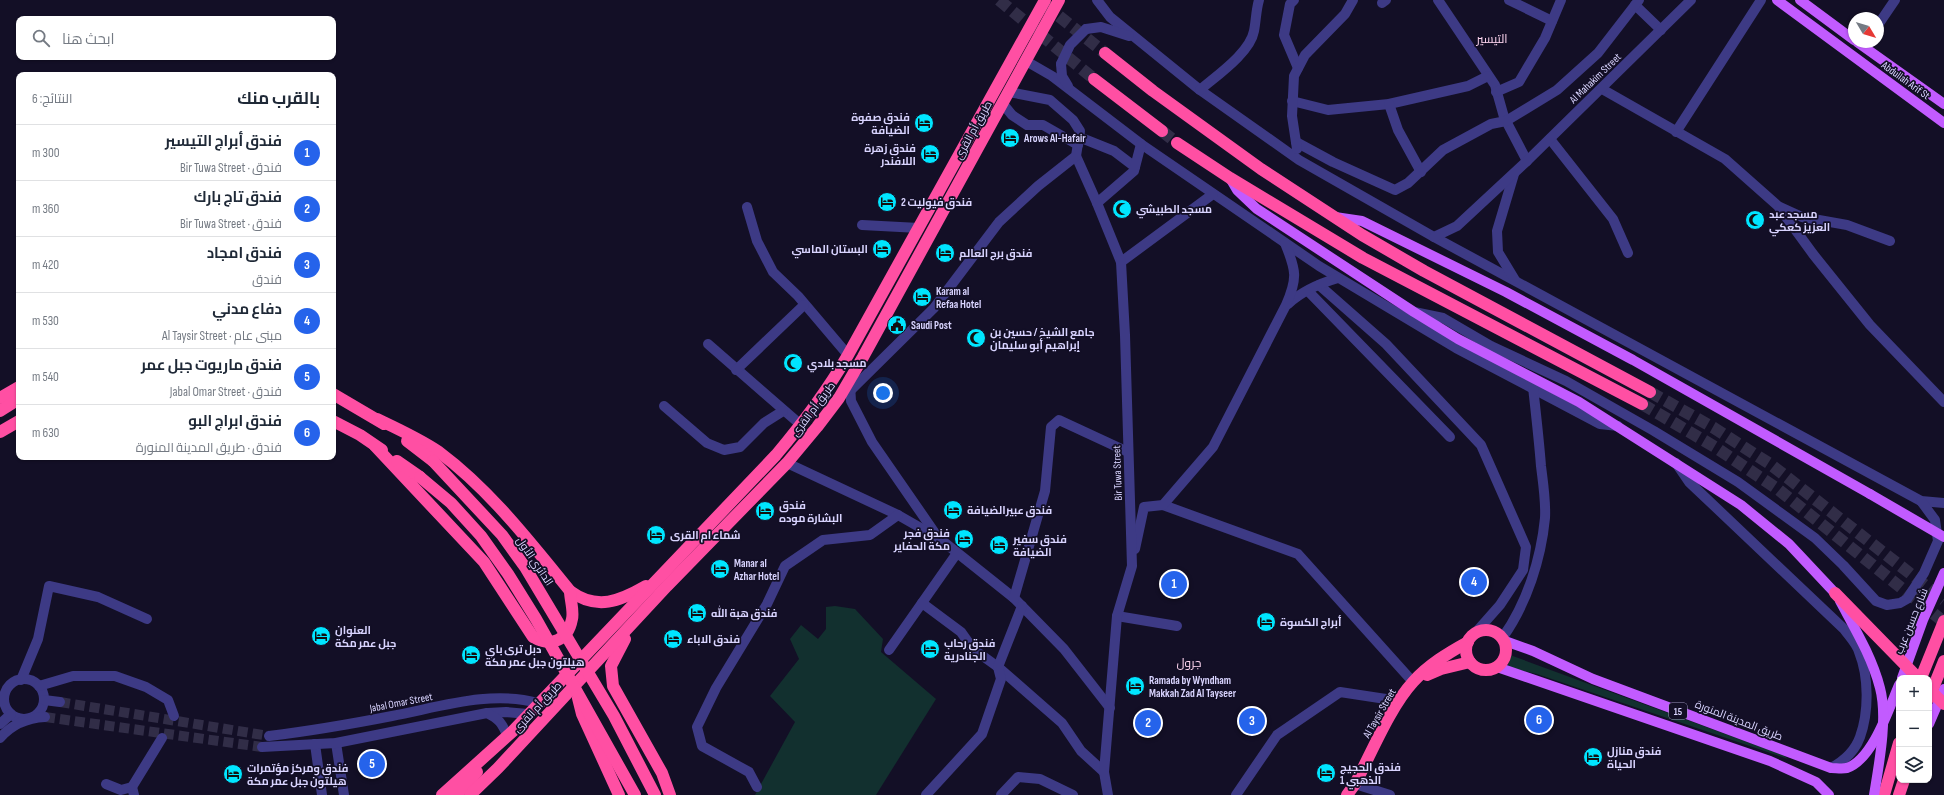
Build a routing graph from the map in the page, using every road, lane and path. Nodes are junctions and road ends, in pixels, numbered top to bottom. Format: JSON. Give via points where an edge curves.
{"nodes":[{"id":1,"x":1045,"y":0,"type":"edge"},
{"id":2,"x":1059,"y":0,"type":"edge"},
{"id":3,"x":1097,"y":0,"type":"edge"},
{"id":4,"x":1259,"y":0,"type":"edge"},
{"id":5,"x":1294,"y":0,"type":"edge"},
{"id":6,"x":1353,"y":0,"type":"edge"},
{"id":7,"x":1438,"y":0,"type":"edge"},
{"id":8,"x":1509,"y":0,"type":"edge"},
{"id":9,"x":1561,"y":0,"type":"edge"},
{"id":10,"x":1691,"y":0,"type":"edge"},
{"id":11,"x":1761,"y":0,"type":"edge"},
{"id":12,"x":1777,"y":0,"type":"edge"},
{"id":13,"x":1800,"y":0,"type":"edge"},
{"id":14,"x":1895,"y":0,"type":"edge"},
{"id":15,"x":1637,"y":3,"type":"edge"},
{"id":16,"x":1884,"y":16,"type":"edge"},
{"id":17,"x":1552,"y":21,"type":"junction"},
{"id":18,"x":1661,"y":30,"type":"junction"},
{"id":19,"x":1848,"y":36,"type":"edge"},
{"id":20,"x":1134,"y":38,"type":"junction"},
{"id":21,"x":1867,"y":48,"type":"edge"},
{"id":22,"x":1105,"y":54,"type":"tunnel mouth"},
{"id":23,"x":1026,"y":61,"type":"junction"},
{"id":24,"x":1298,"y":68,"type":"junction"},
{"id":25,"x":1488,"y":76,"type":"junction"},
{"id":26,"x":1094,"y":79,"type":"tunnel mouth"},
{"id":27,"x":1602,"y":89,"type":"junction"},
{"id":28,"x":1200,"y":90,"type":"junction"},
{"id":29,"x":1009,"y":92,"type":"junction"},
{"id":30,"x":1496,"y":92,"type":"junction"},
{"id":31,"x":1074,"y":93,"type":"junction"},
{"id":32,"x":1292,"y":101,"type":"junction"},
{"id":33,"x":1003,"y":104,"type":"junction"},
{"id":34,"x":1389,"y":104,"type":"junction"},
{"id":35,"x":1944,"y":104,"type":"edge"},
{"id":36,"x":1506,"y":122,"type":"junction"},
{"id":37,"x":1944,"y":123,"type":"edge"},
{"id":38,"x":1162,"y":131,"type":"tunnel mouth"},
{"id":39,"x":1676,"y":132,"type":"junction"},
{"id":40,"x":1550,"y":139,"type":"junction"},
{"id":41,"x":1296,"y":142,"type":"junction"},
{"id":42,"x":1177,"y":143,"type":"tunnel mouth"},
{"id":43,"x":1141,"y":144,"type":"junction"},
{"id":44,"x":1078,"y":146,"type":"junction"},
{"id":45,"x":1299,"y":160,"type":"junction"},
{"id":46,"x":1528,"y":161,"type":"junction"},
{"id":47,"x":1135,"y":166,"type":"junction"},
{"id":48,"x":1421,"y":172,"type":"junction"},
{"id":49,"x":1515,"y":173,"type":"junction"},
{"id":50,"x":1230,"y":178,"type":"junction"},
{"id":51,"x":1213,"y":194,"type":"junction"},
{"id":52,"x":1097,"y":203,"type":"junction"},
{"id":53,"x":1778,"y":206,"type":"junction"},
{"id":54,"x":747,"y":207,"type":"dead end"},
{"id":55,"x":1334,"y":216,"type":"junction"},
{"id":56,"x":862,"y":225,"type":"dead end"},
{"id":57,"x":919,"y":228,"type":"junction"},
{"id":58,"x":1434,"y":237,"type":"junction"},
{"id":59,"x":1890,"y":241,"type":"dead end"},
{"id":60,"x":1284,"y":242,"type":"junction"},
{"id":61,"x":1628,"y":253,"type":"dead end"},
{"id":62,"x":1121,"y":262,"type":"junction"},
{"id":63,"x":1338,"y":278,"type":"junction"},
{"id":64,"x":1515,"y":280,"type":"junction"},
{"id":65,"x":1319,"y":285,"type":"junction"},
{"id":66,"x":1308,"y":291,"type":"junction"},
{"id":67,"x":804,"y":305,"type":"junction"},
{"id":68,"x":1286,"y":305,"type":"junction"},
{"id":69,"x":1414,"y":312,"type":"junction"},
{"id":70,"x":708,"y":344,"type":"dead end"},
{"id":71,"x":848,"y":355,"type":"junction"},
{"id":72,"x":736,"y":370,"type":"junction"},
{"id":73,"x":850,"y":385,"type":"junction"},
{"id":74,"x":1533,"y":387,"type":"junction"},
{"id":75,"x":16,"y":389,"type":"edge"},
{"id":76,"x":1650,"y":392,"type":"tunnel mouth"},
{"id":77,"x":336,"y":396,"type":"edge"},
{"id":78,"x":0,"y":398,"type":"edge"},
{"id":79,"x":16,"y":401,"type":"edge"},
{"id":80,"x":1944,"y":402,"type":"edge"},
{"id":81,"x":1642,"y":404,"type":"tunnel mouth"},
{"id":82,"x":664,"y":406,"type":"dead end"},
{"id":83,"x":0,"y":411,"type":"edge"},
{"id":84,"x":784,"y":411,"type":"junction"},
{"id":85,"x":16,"y":423,"type":"edge"},
{"id":86,"x":336,"y":423,"type":"edge"},
{"id":87,"x":801,"y":426,"type":"junction"},
{"id":88,"x":1620,"y":427,"type":"junction"},
{"id":89,"x":0,"y":432,"type":"edge"},
{"id":90,"x":1450,"y":436,"type":"dead end"},
{"id":91,"x":375,"y":446,"type":"junction"},
{"id":92,"x":1128,"y":452,"type":"junction"},
{"id":93,"x":436,"y":456,"type":"junction"},
{"id":94,"x":787,"y":463,"type":"junction"},
{"id":95,"x":1676,"y":463,"type":"junction"},
{"id":96,"x":1921,"y":501,"type":"junction"},
{"id":97,"x":1944,"y":502,"type":"edge"},
{"id":98,"x":1163,"y":505,"type":"junction"},
{"id":99,"x":898,"y":515,"type":"junction"},
{"id":100,"x":1944,"y":537,"type":"edge"},
{"id":101,"x":940,"y":539,"type":"junction"},
{"id":102,"x":957,"y":553,"type":"junction"},
{"id":103,"x":1132,"y":566,"type":"junction"},
{"id":104,"x":1522,"y":570,"type":"junction"},
{"id":105,"x":1944,"y":573,"type":"edge"},
{"id":106,"x":1533,"y":574,"type":"junction"},
{"id":107,"x":661,"y":583,"type":"junction"},
{"id":108,"x":570,"y":591,"type":"junction"},
{"id":109,"x":1835,"y":593,"type":"junction"},
{"id":110,"x":1014,"y":598,"type":"junction"},
{"id":111,"x":922,"y":603,"type":"junction"},
{"id":112,"x":1022,"y":606,"type":"junction"},
{"id":113,"x":1117,"y":616,"type":"junction"},
{"id":114,"x":147,"y":619,"type":"dead end"},
{"id":115,"x":1944,"y":621,"type":"edge"},
{"id":116,"x":1177,"y":626,"type":"dead end"},
{"id":117,"x":1477,"y":631,"type":"junction"},
{"id":118,"x":1504,"y":639,"type":"junction"},
{"id":119,"x":1468,"y":642,"type":"junction"},
{"id":120,"x":889,"y":650,"type":"dead end"},
{"id":121,"x":1944,"y":661,"type":"edge"},
{"id":122,"x":1470,"y":662,"type":"junction"},
{"id":123,"x":998,"y":667,"type":"junction"},
{"id":124,"x":1497,"y":667,"type":"junction"},
{"id":125,"x":1903,"y":675,"type":"edge"},
{"id":126,"x":1916,"y":675,"type":"edge"},
{"id":127,"x":1920,"y":675,"type":"edge"},
{"id":128,"x":21,"y":680,"type":"junction"},
{"id":129,"x":1413,"y":682,"type":"junction"},
{"id":130,"x":39,"y":686,"type":"junction"},
{"id":131,"x":1944,"y":689,"type":"edge"},
{"id":132,"x":576,"y":691,"type":"junction"},
{"id":133,"x":1932,"y":691,"type":"edge"},
{"id":134,"x":1896,"y":692,"type":"edge"},
{"id":135,"x":1932,"y":692,"type":"edge"},
{"id":136,"x":2,"y":696,"type":"edge"},
{"id":137,"x":44,"y":700,"type":"junction"},
{"id":138,"x":1399,"y":701,"type":"junction"},
{"id":139,"x":60,"y":702,"type":"tunnel mouth"},
{"id":140,"x":538,"y":703,"type":"junction"},
{"id":141,"x":1944,"y":704,"type":"edge"},
{"id":142,"x":1110,"y":708,"type":"junction"},
{"id":143,"x":487,"y":713,"type":"junction"},
{"id":144,"x":11,"y":714,"type":"junction"},
{"id":145,"x":528,"y":714,"type":"junction"},
{"id":146,"x":45,"y":716,"type":"tunnel mouth"},
{"id":147,"x":174,"y":716,"type":"dead end"},
{"id":148,"x":1932,"y":717,"type":"edge"},
{"id":149,"x":29,"y":718,"type":"junction"},
{"id":150,"x":0,"y":724,"type":"edge"},
{"id":151,"x":324,"y":730,"type":"junction"},
{"id":152,"x":510,"y":733,"type":"junction"},
{"id":153,"x":269,"y":736,"type":"tunnel mouth"},
{"id":154,"x":0,"y":738,"type":"edge"},
{"id":155,"x":162,"y":738,"type":"dead end"},
{"id":156,"x":331,"y":743,"type":"junction"},
{"id":157,"x":315,"y":744,"type":"junction"},
{"id":158,"x":262,"y":747,"type":"tunnel mouth"},
{"id":159,"x":1898,"y":747,"type":"edge"},
{"id":160,"x":498,"y":768,"type":"junction"},
{"id":161,"x":1831,"y":768,"type":"junction"},
{"id":162,"x":1104,"y":772,"type":"junction"},
{"id":163,"x":1903,"y":783,"type":"edge"},
{"id":164,"x":106,"y":784,"type":"dead end"},
{"id":165,"x":1355,"y":784,"type":"junction"},
{"id":166,"x":757,"y":787,"type":"dead end"},
{"id":167,"x":133,"y":791,"type":"edge"},
{"id":168,"x":1235,"y":794,"type":"edge"},
{"id":169,"x":322,"y":795,"type":"edge"},
{"id":170,"x":344,"y":795,"type":"edge"},
{"id":171,"x":442,"y":795,"type":"edge"},
{"id":172,"x":456,"y":795,"type":"edge"},
{"id":173,"x":470,"y":795,"type":"edge"},
{"id":174,"x":479,"y":795,"type":"edge"},
{"id":175,"x":619,"y":795,"type":"edge"},
{"id":176,"x":635,"y":795,"type":"edge"},
{"id":177,"x":655,"y":795,"type":"edge"},
{"id":178,"x":670,"y":795,"type":"edge"},
{"id":179,"x":926,"y":795,"type":"edge"},
{"id":180,"x":1001,"y":795,"type":"edge"},
{"id":181,"x":1073,"y":795,"type":"edge"},
{"id":182,"x":1108,"y":795,"type":"edge"},
{"id":183,"x":1347,"y":795,"type":"edge"},
{"id":184,"x":1390,"y":795,"type":"edge"},
{"id":185,"x":1829,"y":795,"type":"edge"},
{"id":186,"x":1874,"y":795,"type":"edge"},
{"id":187,"x":1884,"y":795,"type":"edge"},
{"id":188,"x":1899,"y":795,"type":"edge"}],
"edges":[{"from":1,"to":57,"type":"highway","name":"طريق أم القرى"},
{"from":2,"to":23,"type":"highway","name":"طريق أم القرى"},
{"from":3,"to":20,"type":"street","via":[[1110,17]]},
{"from":4,"to":28,"type":"street","via":[[1254,32],[1247,47]]},
{"from":5,"to":24,"type":"street","via":[[1290,4],[1284,35]]},
{"from":6,"to":24,"type":"street","via":[[1345,14],[1304,55]]},
{"from":7,"to":25,"type":"street"},
{"from":8,"to":17,"type":"street"},
{"from":9,"to":17,"type":"street"},
{"from":10,"to":18,"type":"street","name":"Al Mahakim Street"},
{"from":11,"to":39,"type":"street"},
{"from":12,"to":37,"type":"main road","name":"Abdullah Arif St"},
{"from":13,"to":19,"type":"main road"},
{"from":14,"to":16,"type":"street"},
{"from":15,"to":18,"type":"street"},
{"from":15,"to":36,"type":"street","via":[[1598,53],[1563,84]]},
{"from":17,"to":30,"type":"street","via":[[1519,82]]},
{"from":18,"to":27,"type":"street","name":"Al Mahakim Street"},
{"from":20,"to":28,"type":"street"},
{"from":20,"to":31,"type":"street","bridge":true,"via":[[1101,27],[1086,29],[1070,45],[1061,64],[1062,76]]},
{"from":21,"to":35,"type":"main road"},
{"from":22,"to":55,"type":"highway","via":[[1152,91],[1255,164]]},
{"from":23,"to":29,"type":"highway","name":"طريق أم القرى"},
{"from":23,"to":31,"type":"street"},
{"from":24,"to":32,"type":"street","via":[[1294,76]]},
{"from":25,"to":30,"type":"street","via":[[1495,85]]},
{"from":25,"to":34,"type":"street","via":[[1468,86]]},
{"from":26,"to":38,"type":"highway"},
{"from":27,"to":39,"type":"street"},
{"from":27,"to":40,"type":"street","name":"Al Mahakim Street"},
{"from":28,"to":45,"type":"street"},
{"from":29,"to":33,"type":"highway","name":"طريق أم القرى"},
{"from":29,"to":44,"type":"street","via":[[1050,100],[1073,120],[1080,131]]},
{"from":30,"to":36,"type":"street"},
{"from":31,"to":43,"type":"street"},
{"from":32,"to":34,"type":"street","via":[[1328,110]]},
{"from":32,"to":41,"type":"street"},
{"from":33,"to":44,"type":"street","via":[[1012,115],[1027,125],[1043,125]]},
{"from":33,"to":73,"type":"highway","name":"طريق أم القرى"},
{"from":34,"to":48,"type":"street","via":[[1398,130]]},
{"from":36,"to":46,"type":"street"},
{"from":36,"to":48,"type":"street","via":[[1491,124],[1444,150]]},
{"from":39,"to":53,"type":"street","via":[[1725,159]]},
{"from":40,"to":46,"type":"street","name":"Al Mahakim Street"},
{"from":40,"to":61,"type":"street","via":[[1613,219]]},
{"from":41,"to":45,"type":"street"},
{"from":41,"to":48,"type":"street","via":[[1395,190]]},
{"from":42,"to":50,"type":"highway"},
{"from":43,"to":47,"type":"street"},
{"from":43,"to":51,"type":"street"},
{"from":44,"to":47,"type":"street","via":[[1114,151]]},
{"from":44,"to":52,"type":"street"},
{"from":44,"to":73,"type":"street","via":[[999,222],[934,308]]},
{"from":45,"to":58,"type":"street"},
{"from":46,"to":49,"type":"street","name":"Al Mahakim Street"},
{"from":47,"to":52,"type":"street","via":[[1134,171]]},
{"from":49,"to":58,"type":"street","name":"Al Mahakim Street","via":[[1457,226]]},
{"from":49,"to":64,"type":"street","via":[[1497,230],[1498,252]]},
{"from":50,"to":69,"type":"main road","via":[[1237,190],[1257,209]]},
{"from":50,"to":81,"type":"highway","via":[[1363,258]]},
{"from":51,"to":60,"type":"street"},
{"from":51,"to":62,"type":"street"},
{"from":52,"to":62,"type":"street"},
{"from":53,"to":59,"type":"street","via":[[1802,217],[1847,225]]},
{"from":53,"to":80,"type":"street","via":[[1870,325]]},
{"from":54,"to":67,"type":"street","via":[[757,241],[773,272]]},
{"from":55,"to":76,"type":"highway","via":[[1424,271]]},
{"from":55,"to":100,"type":"main road","bridge":true,"via":[[1362,221],[1506,292],[1634,360]]},
{"from":56,"to":57,"type":"street"},
{"from":57,"to":71,"type":"highway","name":"طريق أم القرى"},
{"from":58,"to":64,"type":"street"},
{"from":60,"to":63,"type":"street"},
{"from":60,"to":68,"type":"street","via":[[1294,267],[1292,290]]},
{"from":62,"to":92,"type":"street","name":"Bir Tuwa Street"},
{"from":63,"to":65,"type":"street"},
{"from":63,"to":74,"type":"street","via":[[1456,348]]},
{"from":64,"to":96,"type":"street"},
{"from":65,"to":66,"type":"street"},
{"from":65,"to":104,"type":"street","via":[[1386,344],[1481,445],[1526,547]]},
{"from":66,"to":68,"type":"street","via":[[1296,296]]},
{"from":66,"to":90,"type":"street"},
{"from":67,"to":71,"type":"street"},
{"from":67,"to":72,"type":"street"},
{"from":68,"to":98,"type":"street","via":[[1213,447]]},
{"from":69,"to":88,"type":"main road","via":[[1458,339],[1541,381]]},
{"from":69,"to":96,"type":"street","via":[[1444,318],[1491,346],[1566,381],[1732,478],[1815,538],[1876,601],[1887,605],[1900,603],[1907,599],[1924,574],[1938,541],[1935,520]]},
{"from":70,"to":72,"type":"street"},
{"from":71,"to":73,"type":"highway"},
{"from":71,"to":87,"type":"highway","name":"طريق أم القرى"},
{"from":72,"to":84,"type":"street"},
{"from":73,"to":94,"type":"highway","name":"طريق أم القرى"},
{"from":73,"to":101,"type":"street","via":[[851,401],[872,442]]},
{"from":74,"to":88,"type":"street","via":[[1600,424]]},
{"from":74,"to":106,"type":"street","via":[[1545,517]]},
{"from":75,"to":78,"type":"highway"},
{"from":77,"to":93,"type":"highway","name":"الدائري الأول"},
{"from":79,"to":83,"type":"highway"},
{"from":82,"to":84,"type":"street","via":[[707,443],[724,450],[740,447],[764,424]]},
{"from":84,"to":87,"type":"street"},
{"from":85,"to":89,"type":"highway"},
{"from":86,"to":91,"type":"highway"},
{"from":87,"to":107,"type":"highway","name":"طريق أم القرى"},
{"from":88,"to":95,"type":"main road"},
{"from":91,"to":108,"type":"highway","via":[[484,562],[533,637],[543,642],[558,641],[568,631],[572,618]]},
{"from":91,"to":132,"type":"highway","bridge":true,"via":[[420,477],[451,503],[481,536],[536,619]]},
{"from":92,"to":103,"type":"street","name":"Bir Tuwa Street"},
{"from":92,"to":110,"type":"street","via":[[1059,420],[1051,428],[1045,491]]},
{"from":93,"to":108,"type":"highway","via":[[476,484],[513,521]]},
{"from":93,"to":177,"type":"highway","name":"الدائري الأول","bridge":true,"via":[[502,535],[525,567],[614,716]]},
{"from":94,"to":99,"type":"street"},
{"from":94,"to":107,"type":"highway","name":"طريق أم القرى"},
{"from":95,"to":109,"type":"main road","via":[[1741,505],[1789,544]]},
{"from":95,"to":161,"type":"street","via":[[1689,482],[1844,629],[1859,651],[1866,680],[1865,714],[1860,738],[1852,752]]},
{"from":96,"to":97,"type":"street"},
{"from":98,"to":103,"type":"street","via":[[1144,507]]},
{"from":98,"to":129,"type":"street","via":[[1298,554]]},
{"from":99,"to":101,"type":"street"},
{"from":99,"to":166,"type":"street","via":[[870,536],[823,540],[785,566],[767,604],[716,688],[697,727],[702,746],[750,772]]},
{"from":101,"to":102,"type":"street"},
{"from":102,"to":110,"type":"street"},
{"from":102,"to":111,"type":"street"},
{"from":103,"to":113,"type":"street","name":"Bir Tuwa Street"},
{"from":104,"to":106,"type":"street"},
{"from":104,"to":117,"type":"street","via":[[1500,605]]},
{"from":105,"to":125,"type":"main road","name":"شارع حسين عرب"},
{"from":106,"to":118,"type":"street"},
{"from":107,"to":108,"type":"highway","via":[[612,602],[598,603]]},
{"from":107,"to":140,"type":"highway","name":"طريق أم القرى"},
{"from":107,"to":160,"type":"highway","name":"طريق أم القرى"},
{"from":107,"to":178,"type":"highway","via":[[621,644],[611,666],[613,686],[662,773]]},
{"from":109,"to":126,"type":"highway","bridge":true},
{"from":109,"to":186,"type":"main road","bridge":true,"via":[[1867,651],[1881,689],[1883,725]]},
{"from":110,"to":112,"type":"street"},
{"from":111,"to":120,"type":"street"},
{"from":111,"to":123,"type":"street","via":[[961,632],[973,649]]},
{"from":112,"to":123,"type":"street"},
{"from":112,"to":142,"type":"street","via":[[1064,649]]},
{"from":113,"to":116,"type":"street"},
{"from":113,"to":142,"type":"street","name":"Bir Tuwa Street"},
{"from":114,"to":128,"type":"street","via":[[98,597],[49,586],[38,639]]},
{"from":115,"to":127,"type":"highway"},
{"from":117,"to":118,"type":"highway","via":[[1491,630]]},
{"from":117,"to":119,"type":"highway"},
{"from":118,"to":124,"type":"highway","via":[[1507,653]]},
{"from":118,"to":161,"type":"main road","name":"طريق المدينة المنورة","number":"15","via":[[1593,680]]},
{"from":119,"to":122,"type":"highway","via":[[1466,652]]},
{"from":119,"to":129,"type":"highway","name":"Al Taysir Street","via":[[1442,657]]},
{"from":121,"to":133,"type":"highway"},
{"from":122,"to":124,"type":"highway","via":[[1485,670]]},
{"from":122,"to":129,"type":"highway","via":[[1441,669]]},
{"from":123,"to":162,"type":"street","via":[[1062,723],[1081,752]]},
{"from":123,"to":179,"type":"street","via":[[1000,679],[982,734]]},
{"from":124,"to":185,"type":"main road","number":"15","via":[[1770,761],[1816,782]]},
{"from":128,"to":130,"type":"street","via":[[34,682]]},
{"from":128,"to":136,"type":"street","via":[[10,686]]},
{"from":129,"to":138,"type":"highway","name":"Al Taysir Street"},
{"from":130,"to":137,"type":"street"},
{"from":130,"to":147,"type":"street","via":[[73,676],[115,676],[146,687],[168,700]]},
{"from":131,"to":148,"type":"main road"},
{"from":132,"to":175,"type":"highway","via":[[582,714]]},
{"from":132,"to":176,"type":"highway","bridge":true},
{"from":134,"to":161,"type":"main road","name":"طريق المدينة المنورة","number":"15","via":[[1872,744],[1861,758],[1846,768]]},
{"from":135,"to":141,"type":"highway","bridge":true},
{"from":136,"to":144,"type":"street"},
{"from":137,"to":139,"type":"street"},
{"from":137,"to":149,"type":"street","via":[[40,711]]},
{"from":138,"to":165,"type":"highway","name":"Al Taysir Street"},
{"from":138,"to":168,"type":"street","via":[[1340,692],[1277,735]]},
{"from":140,"to":145,"type":"highway","name":"طريق أم القرى"},
{"from":140,"to":151,"type":"street","name":"Jabal Omar Street","via":[[483,698]]},
{"from":142,"to":162,"type":"street","name":"Bir Tuwa Street"},
{"from":143,"to":145,"type":"street"},
{"from":143,"to":152,"type":"street","via":[[498,719]]},
{"from":143,"to":156,"type":"street"},
{"from":144,"to":149,"type":"street","via":[[23,719]]},
{"from":144,"to":150,"type":"street"},
{"from":145,"to":152,"type":"highway","name":"طريق أم القرى"},
{"from":146,"to":149,"type":"street"},
{"from":149,"to":154,"type":"street","via":[[7,730]]},
{"from":151,"to":153,"type":"street","name":"Jabal Omar Street"},
{"from":151,"to":156,"type":"street"},
{"from":152,"to":171,"type":"highway","name":"طريق أم القرى"},
{"from":152,"to":172,"type":"highway","name":"طريق أم القرى"},
{"from":155,"to":167,"type":"street"},
{"from":156,"to":157,"type":"street"},
{"from":156,"to":170,"type":"street"},
{"from":157,"to":158,"type":"street"},
{"from":157,"to":169,"type":"street"},
{"from":159,"to":187,"type":"highway"},
{"from":160,"to":173,"type":"highway","name":"طريق أم القرى"},
{"from":160,"to":174,"type":"highway","name":"طريق أم القرى"},
{"from":162,"to":182,"type":"street","name":"Bir Tuwa Street"},
{"from":163,"to":188,"type":"highway"},
{"from":164,"to":167,"type":"street","via":[[121,790]]},
{"from":165,"to":183,"type":"highway","name":"Al Taysir Street"},
{"from":165,"to":184,"type":"street"},
{"from":180,"to":181,"type":"street","via":[[1018,777],[1040,779]]}]}
